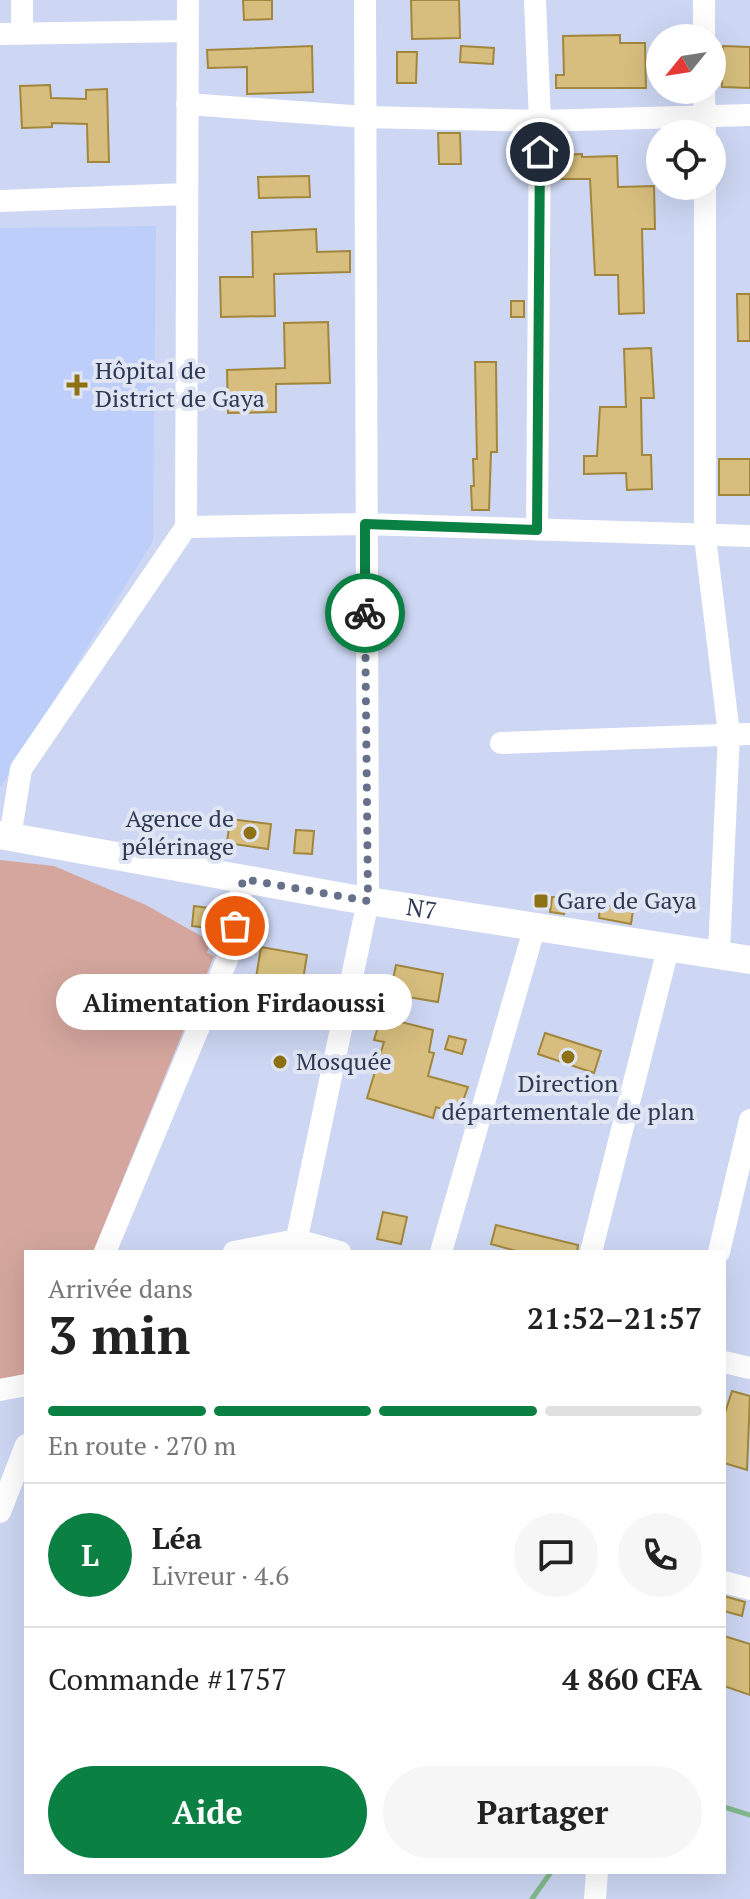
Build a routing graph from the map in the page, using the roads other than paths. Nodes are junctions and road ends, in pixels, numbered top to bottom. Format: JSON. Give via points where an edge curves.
{"nodes":[{"id":1,"x":22,"y":0,"type":"edge"},
{"id":2,"x":188,"y":0,"type":"edge"},
{"id":3,"x":365,"y":0,"type":"edge"},
{"id":4,"x":535,"y":0,"type":"edge"},
{"id":5,"x":704,"y":0,"type":"edge"},
{"id":6,"x":704,"y":24,"type":"edge"},
{"id":7,"x":188,"y":31,"type":"junction"},
{"id":8,"x":11,"y":34,"type":"edge"},
{"id":9,"x":187,"y":104,"type":"junction"},
{"id":10,"x":750,"y":115,"type":"edge"},
{"id":11,"x":365,"y":117,"type":"junction"},
{"id":12,"x":726,"y":120,"type":"edge"},
{"id":13,"x":540,"y":121,"type":"junction"},
{"id":14,"x":646,"y":124,"type":"edge"},
{"id":15,"x":187,"y":194,"type":"junction"},
{"id":16,"x":705,"y":200,"type":"edge"},
{"id":17,"x":0,"y":201,"type":"edge"},
{"id":18,"x":365,"y":524,"type":"junction"},
{"id":19,"x":186,"y":527,"type":"junction"},
{"id":20,"x":537,"y":530,"type":"junction"},
{"id":21,"x":750,"y":536,"type":"edge"},
{"id":22,"x":705,"y":537,"type":"junction"},
{"id":23,"x":740,"y":734,"type":"edge"},
{"id":24,"x":501,"y":743,"type":"dead end"},
{"id":25,"x":5,"y":836,"type":"edge"},
{"id":26,"x":243,"y":879,"type":"junction"},
{"id":27,"x":368,"y":901,"type":"junction"},
{"id":28,"x":535,"y":926,"type":"junction"},
{"id":29,"x":669,"y":945,"type":"junction"},
{"id":30,"x":719,"y":952,"type":"junction"},
{"id":31,"x":750,"y":960,"type":"edge"},
{"id":32,"x":750,"y":1120,"type":"edge"},
{"id":33,"x":295,"y":1246,"type":"edge"},
{"id":34,"x":106,"y":1250,"type":"edge"},
{"id":35,"x":254,"y":1250,"type":"edge"},
{"id":36,"x":325,"y":1250,"type":"edge"},
{"id":37,"x":442,"y":1250,"type":"edge"},
{"id":38,"x":592,"y":1250,"type":"edge"},
{"id":39,"x":719,"y":1250,"type":"edge"},
{"id":40,"x":726,"y":1362,"type":"edge"},
{"id":41,"x":750,"y":1368,"type":"edge"},
{"id":42,"x":24,"y":1385,"type":"edge"},
{"id":43,"x":0,"y":1390,"type":"edge"},
{"id":44,"x":24,"y":1455,"type":"edge"},
{"id":45,"x":18,"y":1485,"type":"edge"},
{"id":46,"x":0,"y":1512,"type":"edge"},
{"id":47,"x":726,"y":1583,"type":"edge"},
{"id":48,"x":750,"y":1589,"type":"edge"},
{"id":49,"x":597,"y":1874,"type":"edge"},
{"id":50,"x":595,"y":1899,"type":"edge"}],
"edges":[{"from":1,"to":8,"type":"street"},
{"from":2,"to":7,"type":"street"},
{"from":3,"to":11,"type":"street"},
{"from":4,"to":13,"type":"street"},
{"from":5,"to":6,"type":"street"},
{"from":7,"to":8,"type":"street"},
{"from":7,"to":9,"type":"street"},
{"from":9,"to":11,"type":"street"},
{"from":9,"to":15,"type":"street"},
{"from":10,"to":12,"type":"street"},
{"from":11,"to":13,"type":"street"},
{"from":11,"to":18,"type":"street"},
{"from":13,"to":14,"type":"street"},
{"from":13,"to":20,"type":"street"},
{"from":15,"to":17,"type":"street"},
{"from":15,"to":19,"type":"street"},
{"from":16,"to":22,"type":"street"},
{"from":18,"to":19,"type":"street"},
{"from":18,"to":20,"type":"street"},
{"from":18,"to":27,"type":"street"},
{"from":19,"to":25,"type":"street","via":[[21,769]]},
{"from":20,"to":22,"type":"street"},
{"from":21,"to":22,"type":"street"},
{"from":22,"to":23,"type":"street"},
{"from":23,"to":24,"type":"street"},
{"from":23,"to":30,"type":"street"},
{"from":25,"to":26,"type":"main road","name":"N7"},
{"from":26,"to":27,"type":"main road","name":"N7"},
{"from":26,"to":34,"type":"street","via":[[231,950]]},
{"from":27,"to":28,"type":"main road","name":"N7"},
{"from":27,"to":33,"type":"street"},
{"from":28,"to":29,"type":"main road","name":"N7"},
{"from":28,"to":37,"type":"street"},
{"from":29,"to":30,"type":"main road","name":"N7"},
{"from":29,"to":38,"type":"street"},
{"from":30,"to":31,"type":"main road","name":"N7"},
{"from":32,"to":39,"type":"street"},
{"from":33,"to":35,"type":"street"},
{"from":33,"to":36,"type":"street"},
{"from":40,"to":41,"type":"street"},
{"from":42,"to":43,"type":"street"},
{"from":44,"to":45,"type":"street"},
{"from":45,"to":46,"type":"street"},
{"from":47,"to":48,"type":"street"},
{"from":49,"to":50,"type":"street"}]}
